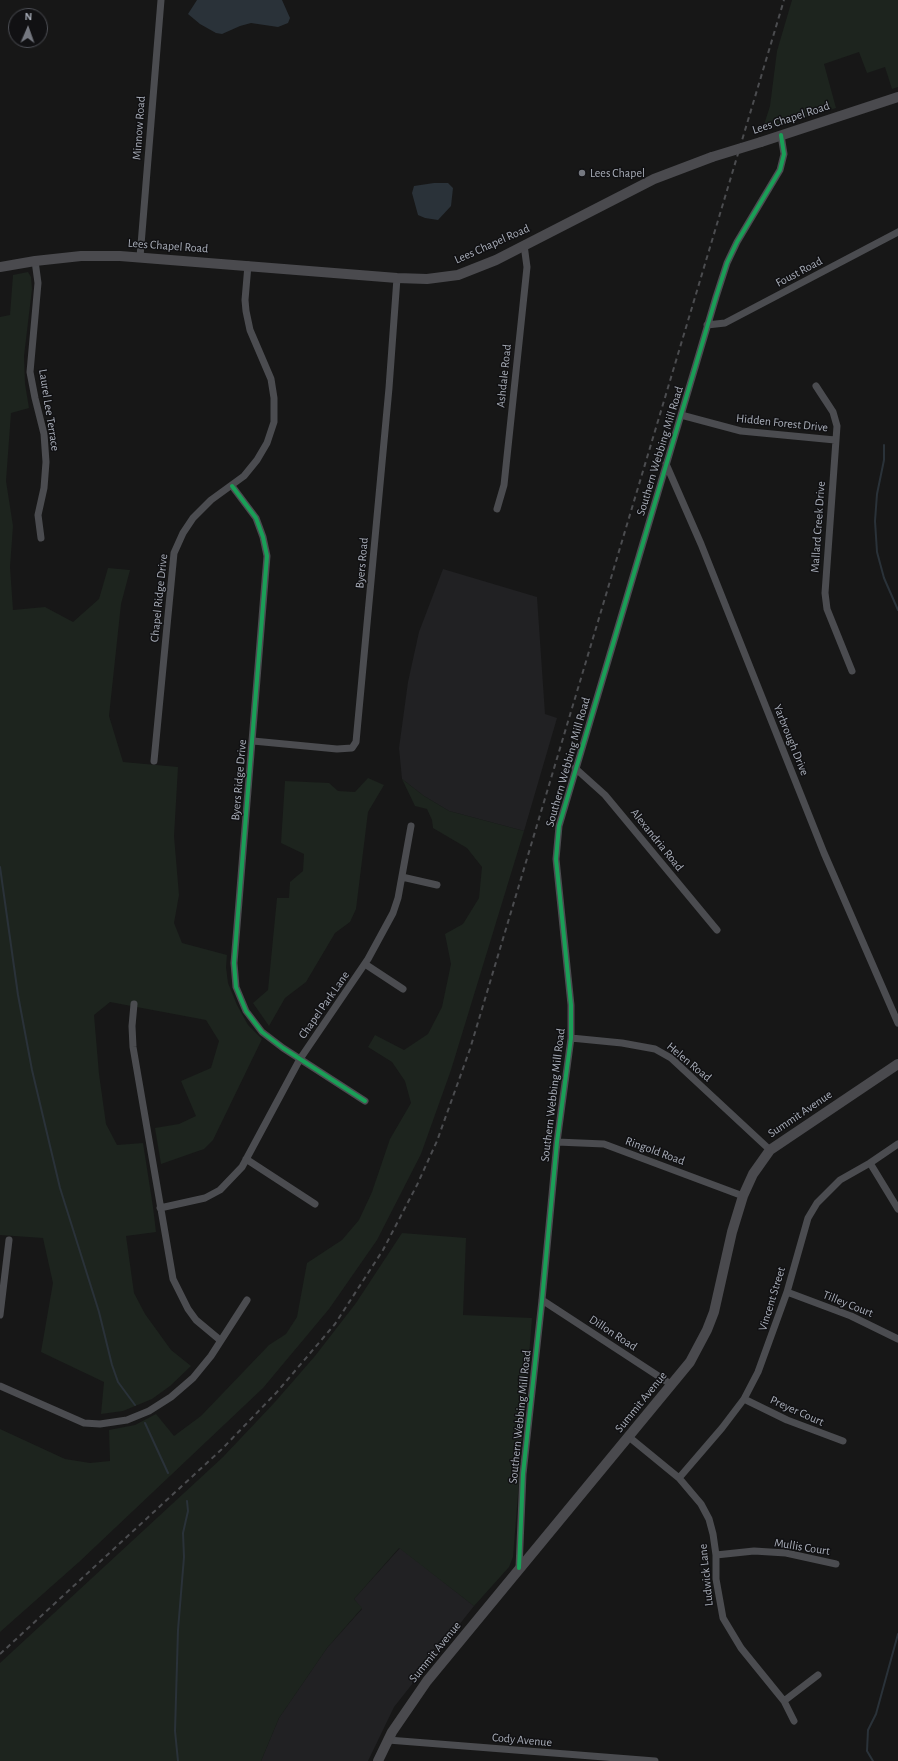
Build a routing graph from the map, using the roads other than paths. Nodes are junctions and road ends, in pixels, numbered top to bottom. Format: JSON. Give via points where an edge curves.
{"nodes":[{"id":1,"x":161,"y":0,"type":"edge"},
{"id":2,"x":898,"y":97,"type":"edge"},
{"id":3,"x":781,"y":135,"type":"junction"},
{"id":4,"x":898,"y":232,"type":"edge"},
{"id":5,"x":524,"y":245,"type":"junction"},
{"id":6,"x":140,"y":257,"type":"junction"},
{"id":7,"x":35,"y":261,"type":"junction"},
{"id":8,"x":248,"y":265,"type":"junction"},
{"id":9,"x":0,"y":268,"type":"edge"},
{"id":10,"x":397,"y":278,"type":"junction"},
{"id":11,"x":707,"y":325,"type":"junction"},
{"id":12,"x":816,"y":386,"type":"dead end"},
{"id":13,"x":681,"y":415,"type":"junction"},
{"id":14,"x":835,"y":440,"type":"junction"},
{"id":15,"x":666,"y":464,"type":"junction"},
{"id":16,"x":232,"y":486,"type":"junction"},
{"id":17,"x":497,"y":509,"type":"dead end"},
{"id":18,"x":41,"y":538,"type":"dead end"},
{"id":19,"x":852,"y":670,"type":"dead end"},
{"id":20,"x":253,"y":741,"type":"junction"},
{"id":21,"x":154,"y":761,"type":"dead end"},
{"id":22,"x":575,"y":768,"type":"junction"},
{"id":23,"x":412,"y":826,"type":"dead end"},
{"id":24,"x":402,"y":877,"type":"junction"},
{"id":25,"x":436,"y":885,"type":"dead end"},
{"id":26,"x":717,"y":930,"type":"dead end"},
{"id":27,"x":365,"y":964,"type":"junction"},
{"id":28,"x":403,"y":989,"type":"dead end"},
{"id":29,"x":134,"y":1004,"type":"dead end"},
{"id":30,"x":898,"y":1023,"type":"edge"},
{"id":31,"x":571,"y":1038,"type":"junction"},
{"id":32,"x":300,"y":1059,"type":"junction"},
{"id":33,"x":898,"y":1064,"type":"edge"},
{"id":34,"x":365,"y":1101,"type":"dead end"},
{"id":35,"x":556,"y":1142,"type":"junction"},
{"id":36,"x":898,"y":1144,"type":"edge"},
{"id":37,"x":770,"y":1150,"type":"junction"},
{"id":38,"x":246,"y":1159,"type":"junction"},
{"id":39,"x":870,"y":1163,"type":"junction"},
{"id":40,"x":743,"y":1196,"type":"junction"},
{"id":41,"x":315,"y":1204,"type":"dead end"},
{"id":42,"x":160,"y":1208,"type":"junction"},
{"id":43,"x":898,"y":1209,"type":"edge"},
{"id":44,"x":9,"y":1240,"type":"dead end"},
{"id":45,"x":787,"y":1292,"type":"junction"},
{"id":46,"x":247,"y":1300,"type":"dead end"},
{"id":47,"x":542,"y":1300,"type":"junction"},
{"id":48,"x":0,"y":1315,"type":"edge"},
{"id":49,"x":220,"y":1340,"type":"junction"},
{"id":50,"x":898,"y":1340,"type":"edge"},
{"id":51,"x":672,"y":1385,"type":"junction"},
{"id":52,"x":0,"y":1386,"type":"edge"},
{"id":53,"x":744,"y":1399,"type":"junction"},
{"id":54,"x":629,"y":1437,"type":"junction"},
{"id":55,"x":843,"y":1441,"type":"dead end"},
{"id":56,"x":679,"y":1478,"type":"junction"},
{"id":57,"x":716,"y":1555,"type":"junction"},
{"id":58,"x":836,"y":1564,"type":"dead end"},
{"id":59,"x":519,"y":1568,"type":"junction"},
{"id":60,"x":818,"y":1675,"type":"dead end"},
{"id":61,"x":784,"y":1701,"type":"junction"},
{"id":62,"x":794,"y":1721,"type":"dead end"},
{"id":63,"x":388,"y":1740,"type":"junction"},
{"id":64,"x":534,"y":1753,"type":"junction"},
{"id":65,"x":615,"y":1760,"type":"edge"},
{"id":66,"x":378,"y":1761,"type":"edge"},
{"id":67,"x":533,"y":1761,"type":"edge"},
{"id":68,"x":655,"y":1761,"type":"edge"}],
"edges":[{"from":1,"to":6,"type":"street","name":"Minnow Road"},
{"from":2,"to":3,"type":"main road","name":"Lees Chapel Road"},
{"from":3,"to":5,"type":"main road","name":"Lees Chapel Road","bridge":true,"via":[[654,179]]},
{"from":3,"to":11,"type":"street","name":"Southern Webbing Mill Road","via":[[784,154],[780,170],[727,263]]},
{"from":4,"to":11,"type":"street","name":"Foust Road","via":[[725,322]]},
{"from":5,"to":10,"type":"main road","name":"Lees Chapel Road","via":[[496,260],[458,274],[427,279]]},
{"from":5,"to":17,"type":"street","name":"Ashdale Road","via":[[527,267],[504,485]]},
{"from":6,"to":7,"type":"main road","name":"Lees Chapel Road","via":[[81,256]]},
{"from":6,"to":8,"type":"main road","name":"Lees Chapel Road"},
{"from":7,"to":9,"type":"main road","name":"Lees Chapel Road"},
{"from":7,"to":18,"type":"street","name":"Laurel Lee Terrace","via":[[38,283],[30,372],[44,434],[46,462],[38,515]]},
{"from":8,"to":10,"type":"main road","name":"Lees Chapel Road"},
{"from":8,"to":16,"type":"street","name":"Chapel Ridge Drive","via":[[246,312],[250,330],[271,379],[274,422],[267,443],[257,460]]},
{"from":10,"to":20,"type":"street","name":"Byers Road","via":[[356,742],[352,748],[337,749]]},
{"from":11,"to":13,"type":"street","name":"Southern Webbing Mill Road"},
{"from":12,"to":14,"type":"street","name":"Mallard Creek Drive","via":[[833,412],[837,426]]},
{"from":13,"to":14,"type":"street","name":"Hidden Forest Drive","via":[[741,431]]},
{"from":13,"to":15,"type":"street","name":"Southern Webbing Mill Road"},
{"from":14,"to":19,"type":"street","name":"Mallard Creek Drive","via":[[825,593],[828,609]]},
{"from":15,"to":22,"type":"street","name":"Southern Webbing Mill Road"},
{"from":15,"to":30,"type":"street","name":"Yarbrough Drive","via":[[701,544],[824,853]]},
{"from":16,"to":20,"type":"street","name":"Byers Ridge Drive","via":[[256,518],[264,537],[267,556]]},
{"from":16,"to":21,"type":"street","name":"Chapel Ridge Drive","via":[[211,500],[193,518],[174,553]]},
{"from":20,"to":32,"type":"street","name":"Byers Ridge Drive","via":[[234,963],[236,987],[246,1011],[262,1032]]},
{"from":22,"to":26,"type":"street","name":"Alexandria Road","via":[[606,795]]},
{"from":22,"to":31,"type":"street","name":"Southern Webbing Mill Road","via":[[559,826],[556,859],[572,1005]]},
{"from":23,"to":24,"type":"street","name":"Chapel Park Lane"},
{"from":24,"to":25,"type":"street"},
{"from":24,"to":27,"type":"street","name":"Chapel Park Lane","via":[[393,913]]},
{"from":27,"to":28,"type":"street"},
{"from":27,"to":32,"type":"street","name":"Chapel Park Lane"},
{"from":29,"to":42,"type":"street","via":[[133,1047]]},
{"from":31,"to":35,"type":"street","name":"Southern Webbing Mill Road"},
{"from":31,"to":37,"type":"street","name":"Helen Road","via":[[655,1049],[671,1058]]},
{"from":32,"to":34,"type":"street","name":"Byers Ridge Drive"},
{"from":32,"to":38,"type":"street","name":"Chapel Park Lane"},
{"from":33,"to":37,"type":"main road","name":"Summit Avenue"},
{"from":35,"to":40,"type":"street","name":"Ringold Road","via":[[604,1144]]},
{"from":35,"to":47,"type":"street","name":"Southern Webbing Mill Road"},
{"from":36,"to":39,"type":"street","name":"Vincent Street"},
{"from":37,"to":40,"type":"main road","name":"Summit Avenue","via":[[753,1174]]},
{"from":38,"to":41,"type":"street"},
{"from":38,"to":42,"type":"street","name":"Chapel Park Lane","via":[[238,1172],[220,1190],[205,1198]]},
{"from":39,"to":43,"type":"street"},
{"from":39,"to":45,"type":"street","name":"Vincent Street","via":[[840,1180],[817,1203],[808,1218]]},
{"from":40,"to":51,"type":"main road","name":"Summit Avenue","via":[[732,1232],[720,1290],[707,1330],[690,1362]]},
{"from":42,"to":49,"type":"street","via":[[170,1267],[181,1297],[196,1320]]},
{"from":44,"to":48,"type":"street"},
{"from":45,"to":50,"type":"street","name":"Tilley Court","via":[[850,1316]]},
{"from":45,"to":53,"type":"street","name":"Vincent Street","via":[[766,1354]]},
{"from":46,"to":49,"type":"street"},
{"from":47,"to":51,"type":"street","name":"Dillon Road"},
{"from":47,"to":59,"type":"street","name":"Southern Webbing Mill Road","via":[[523,1474]]},
{"from":49,"to":52,"type":"street","via":[[193,1378],[171,1397],[149,1411],[115,1423],[84,1423]]},
{"from":51,"to":54,"type":"main road","name":"Summit Avenue"},
{"from":53,"to":55,"type":"street","name":"Preyer Court","via":[[787,1420]]},
{"from":53,"to":56,"type":"street","name":"Vincent Street"},
{"from":54,"to":56,"type":"street","name":"Ludwick Lane"},
{"from":54,"to":59,"type":"main road","name":"Summit Avenue"},
{"from":56,"to":57,"type":"street","name":"Ludwick Lane","via":[[693,1492],[709,1519]]},
{"from":57,"to":58,"type":"street","name":"Mullis Court","via":[[754,1551],[786,1553]]},
{"from":57,"to":61,"type":"street","name":"Ludwick Lane","via":[[716,1579],[723,1618],[741,1648]]},
{"from":59,"to":63,"type":"main road","name":"Summit Avenue","via":[[427,1681]]},
{"from":60,"to":61,"type":"street"},
{"from":61,"to":62,"type":"street","name":"Ludwick Lane"},
{"from":63,"to":64,"type":"street","name":"Cody Avenue"},
{"from":63,"to":66,"type":"main road","name":"Summit Avenue"},
{"from":64,"to":65,"type":"street","name":"Cody Avenue"},
{"from":64,"to":67,"type":"street"},
{"from":65,"to":68,"type":"street","name":"Cody Avenue"}]}
